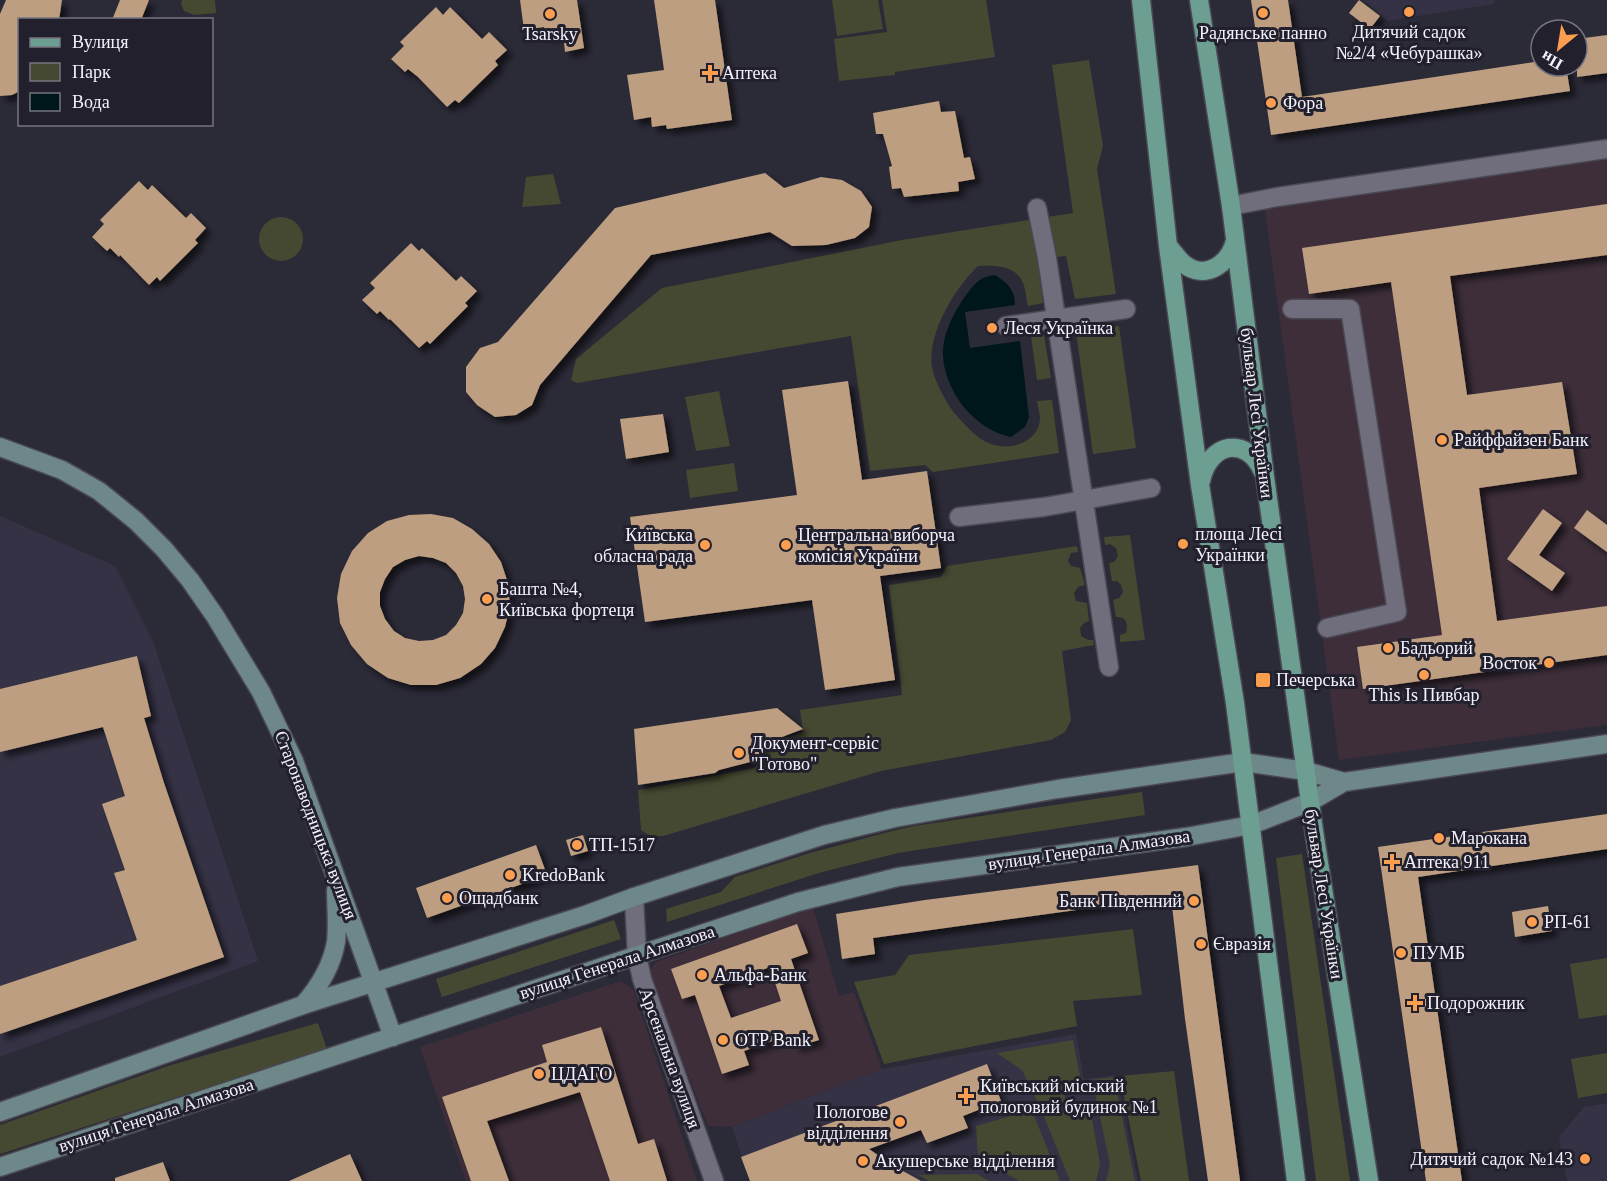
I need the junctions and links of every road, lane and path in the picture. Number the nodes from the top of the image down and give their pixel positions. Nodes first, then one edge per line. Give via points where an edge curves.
1 (1140, 0) edge
2 (1199, 0) edge
3 (1607, 149) edge
4 (1231, 206) junction
5 (1037, 208) dead end
6 (1235, 242) junction
7 (1168, 246) junction
8 (1126, 309) dead end
9 (1292, 309) dead end
10 (1056, 319) junction
11 (1006, 326) dead end
12 (0, 447) edge
13 (1265, 477) junction
14 (1200, 485) junction
15 (1150, 488) dead end
16 (1083, 499) junction
17 (959, 517) dead end
18 (1327, 628) dead end
19 (1109, 667) dead end
20 (1607, 744) edge
21 (1243, 762) junction
22 (1306, 771) junction
23 (1344, 782) junction
24 (1310, 802) junction
25 (1251, 825) junction
26 (336, 873) junction
27 (634, 897) junction
28 (636, 956) junction
29 (374, 983) junction
30 (303, 1005) junction
31 (393, 1037) junction
32 (0, 1112) edge
33 (0, 1167) edge
34 (714, 1181) edge
35 (1296, 1181) edge
36 (1369, 1181) edge

1 - 7 main road
2 - 4 main road, бульвар Лесі Українки
3 - 4 street
4 - 6 main road, бульвар Лесі Українки
5 - 10 street
6 - 7 main road via 1226,262 1207,270 1192,269
6 - 13 main road, бульвар Лесі Українки
7 - 14 main road
8 - 10 street
9 - 18 street via 1350,309 1397,612
10 - 11 street
10 - 16 street
12 - 26 main road, Старонаводницька вулиця via 62,471 99,491 136,520 190,580 261,692 294,761
13 - 14 main road via 1249,453 1225,449 1210,457
13 - 22 main road, бульвар Лесі Українки
14 - 21 main road
15 - 16 street
16 - 17 street
16 - 19 street
20 - 23 main road
21 - 22 main road
21 - 25 main road
21 - 27 main road via 895,818 824,835
22 - 23 main road
22 - 24 main road, бульвар Лесі Українки
23 - 24 main road
24 - 25 main road
24 - 36 main road, бульвар Лесі Українки
25 - 28 main road, вулиця Генерала Алмазова via 898,877 798,902
25 - 35 main road
26 - 29 main road, Старонаводницька вулиця
26 - 30 main road via 336,941 327,970
27 - 28 street, Арсенальна вулиця
27 - 29 main road
28 - 31 main road, вулиця Генерала Алмазова
28 - 34 street, Арсенальна вулиця
29 - 30 main road
29 - 31 main road, Старонаводницька вулиця
30 - 32 main road
31 - 33 main road, вулиця Генерала Алмазова

